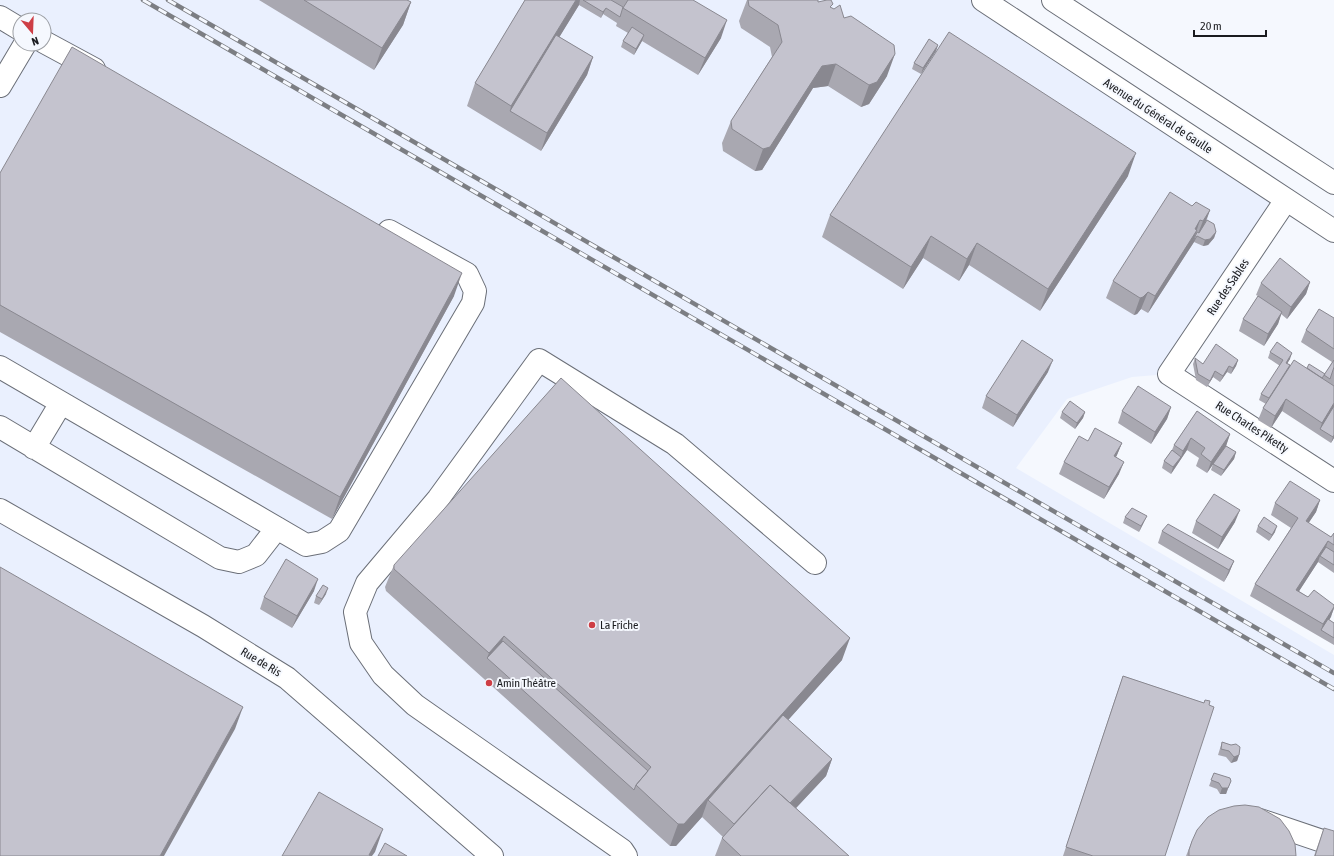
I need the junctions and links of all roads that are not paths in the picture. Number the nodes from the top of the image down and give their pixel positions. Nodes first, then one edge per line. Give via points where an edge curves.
1 (983, 0) edge
2 (1053, 0) edge
3 (0, 18) edge
4 (12, 24) edge
5 (52, 46) edge
6 (20, 52) edge
7 (113, 80) edge
8 (0, 86) edge
9 (1334, 183) edge
10 (1286, 200) junction
11 (370, 221) edge
12 (1334, 231) edge
13 (0, 367) edge
14 (1169, 374) joint
15 (61, 403) junction
16 (0, 427) edge
17 (34, 448) junction
18 (1334, 481) edge
19 (0, 510) edge
20 (277, 528) junction
21 (814, 563) dead end
22 (1241, 813) edge
23 (1334, 845) edge
24 (492, 856) edge
25 (626, 856) edge

1 - 10 main road, Avenue du Général de Gaulle
2 - 9 main road
3 - 4 main road
5 - 7 main road
6 - 8 main road
10 - 12 main road, Avenue du Général de Gaulle
10 - 14 main road, Rue des Sables
11 - 20 main road via 467,274 475,291 473,303 339,531 322,542 306,544
13 - 15 main road
14 - 18 main road, Rue Charles Piketty
15 - 17 main road
15 - 20 main road
16 - 17 main road
17 - 20 main road via 220,558 239,562 256,555
19 - 24 main road, Rue de Ris via 204,626 287,678
21 - 25 main road via 675,444 539,360 438,499 367,583 355,612 362,643 383,675 415,704 622,850
22 - 23 main road

